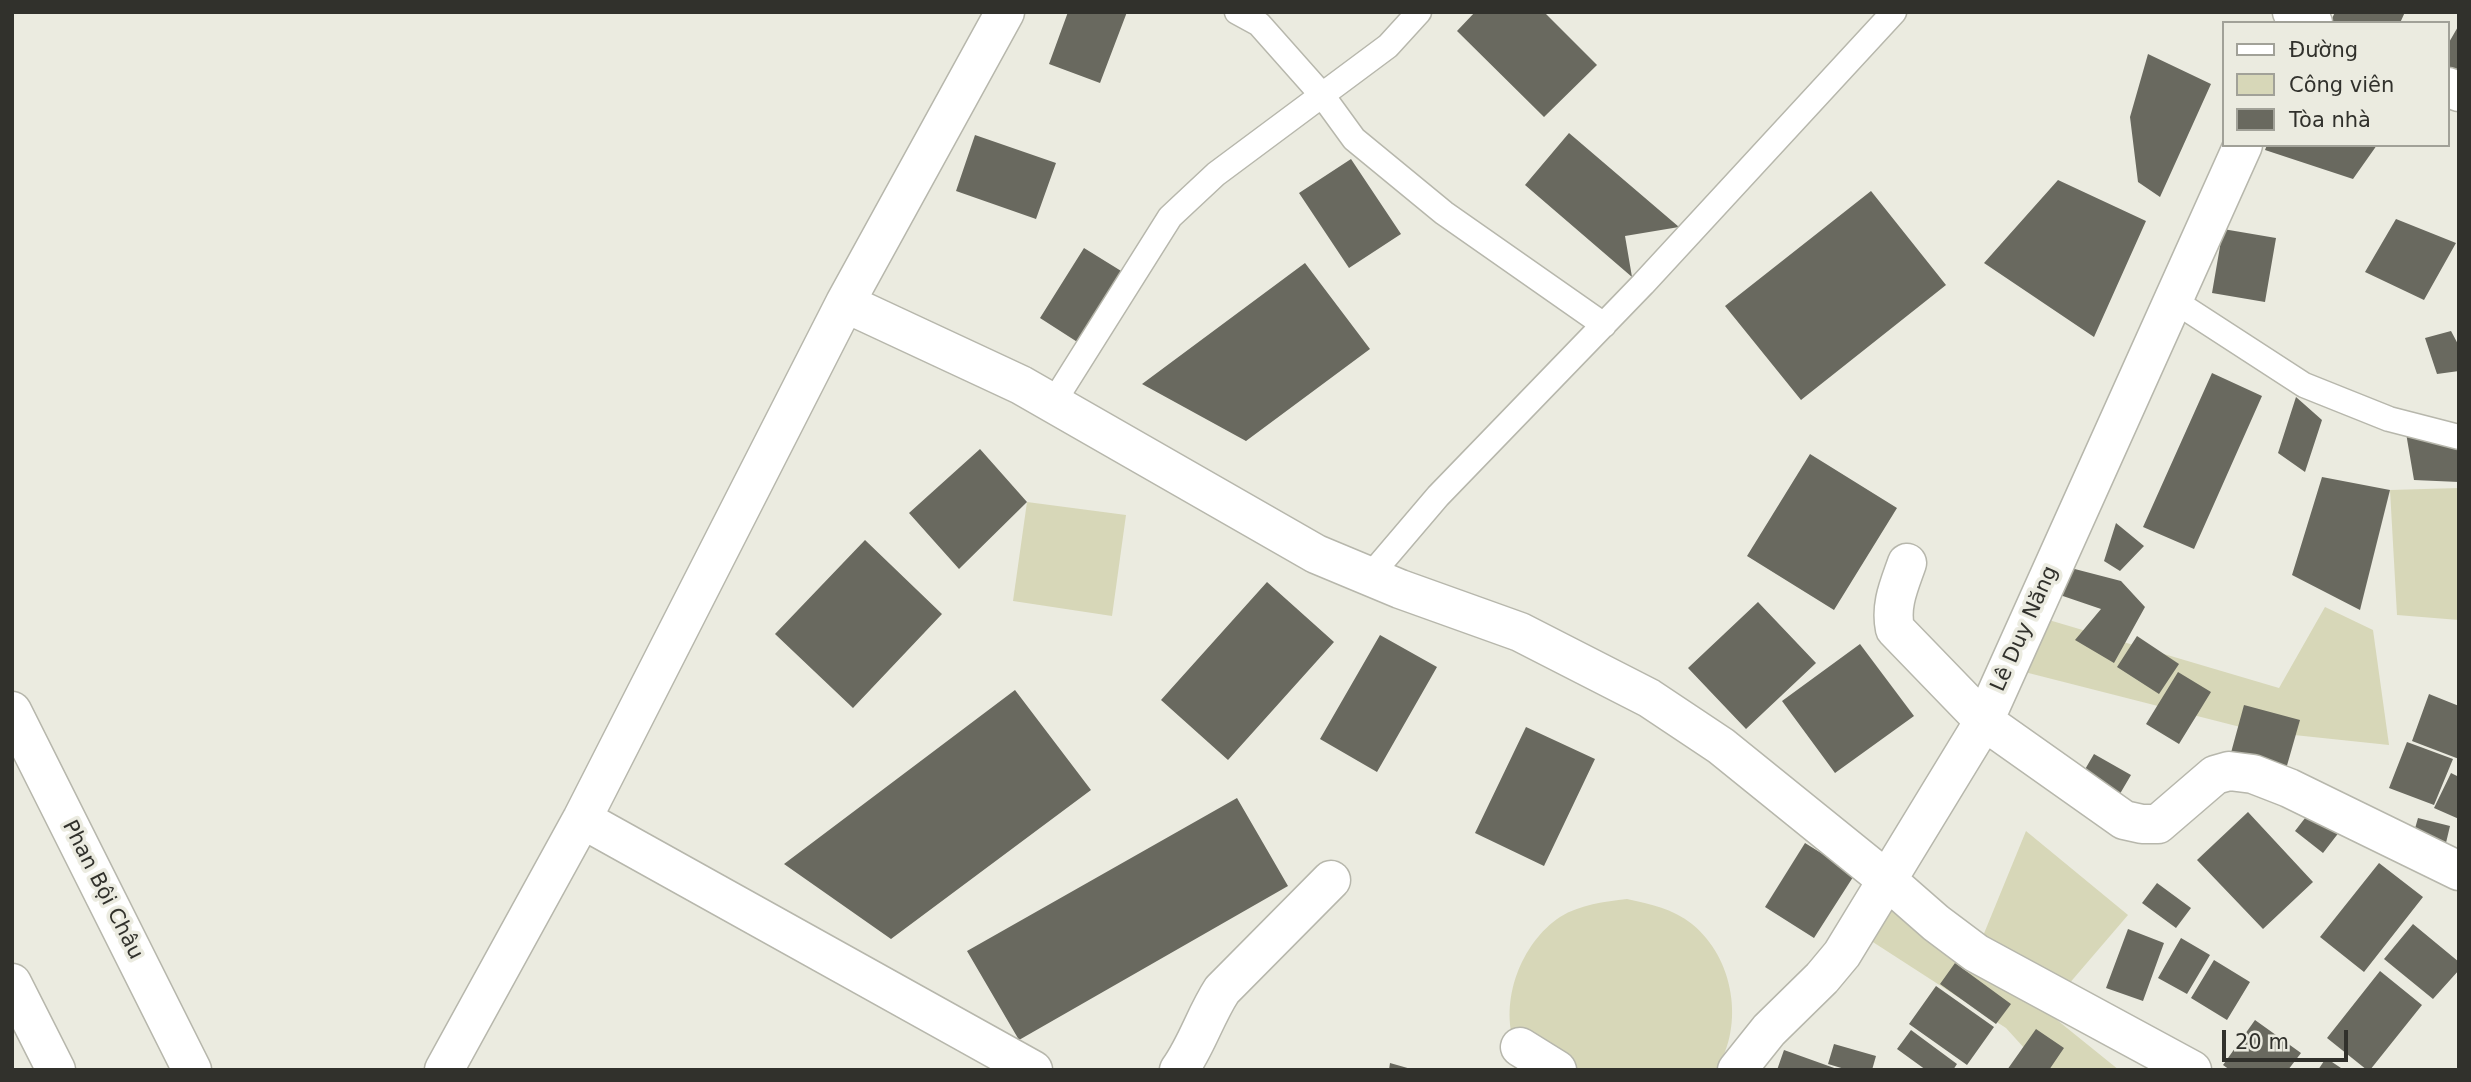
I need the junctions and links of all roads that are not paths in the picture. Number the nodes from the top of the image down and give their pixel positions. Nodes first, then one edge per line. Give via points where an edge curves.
1 (1005, 12) edge
2 (1237, 12) edge
3 (1419, 12) edge
4 (1894, 12) edge
5 (1321, 95) junction
6 (2242, 147) edge
7 (2173, 300) junction
8 (845, 303) junction
9 (1604, 325) junction
10 (1053, 403) junction
11 (2459, 437) edge
12 (1907, 563) dead end
13 (1369, 577) junction
14 (12, 711) edge
15 (1984, 721) junction
16 (582, 818) junction
17 (2459, 871) edge
18 (1331, 880) dead end
19 (1888, 881) junction
20 (12, 983) edge
21 (1520, 1047) dead end
22 (56, 1070) edge
23 (192, 1070) edge
24 (444, 1070) edge
25 (1033, 1070) edge
26 (1179, 1070) edge
27 (1558, 1070) edge
28 (1737, 1070) edge
29 (2192, 1070) edge

1 - 8 street
2 - 5 lane via 1259,24
3 - 5 lane via 1388,46
4 - 9 lane
5 - 9 lane via 1354,139 1444,213
5 - 10 lane via 1216,174 1170,217
6 - 7 street, Lê Duy Năng
7 - 11 lane via 2304,385 2389,419
7 - 15 street, Lê Duy Năng
8 - 10 street
8 - 16 street
9 - 13 lane via 1438,496
10 - 13 street via 1315,554
12 - 15 street via 1893,605 1895,628
13 - 19 street via 1520,632 1649,698 1721,746
14 - 23 street, Phan Bội Châu
15 - 17 street via 2124,820 2158,824 2215,775 2230,771 2253,774
15 - 19 street, Lê Duy Năng
16 - 24 street
16 - 25 street
18 - 26 street via 1222,990
19 - 28 street, Lê Duy Năng via 1842,954
19 - 29 street via 1976,953
20 - 22 street
21 - 27 street

